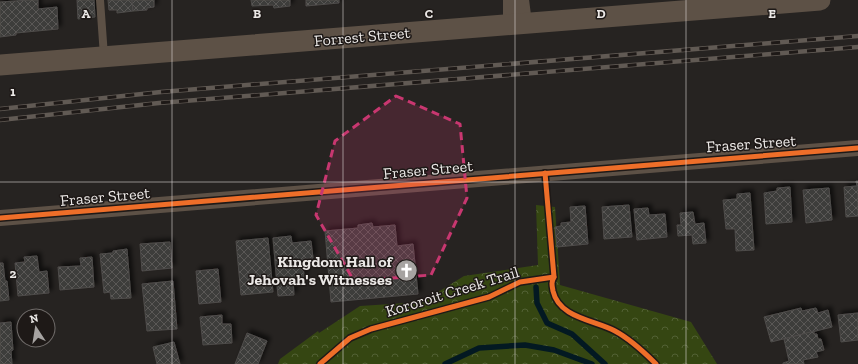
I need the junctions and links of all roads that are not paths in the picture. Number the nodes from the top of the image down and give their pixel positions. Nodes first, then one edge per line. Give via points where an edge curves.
1 (100, 0) edge
2 (511, 0) edge
3 (520, 0) edge
4 (820, 0) edge
5 (518, 24) junction
6 (104, 57) junction
7 (0, 65) edge
8 (858, 148) edge
9 (0, 218) edge

1 - 6 lane
2 - 5 street
3 - 5 street
4 - 5 street, Forrest Street
5 - 6 street, Forrest Street
6 - 7 street, Forrest Street
8 - 9 street, Fraser Street

